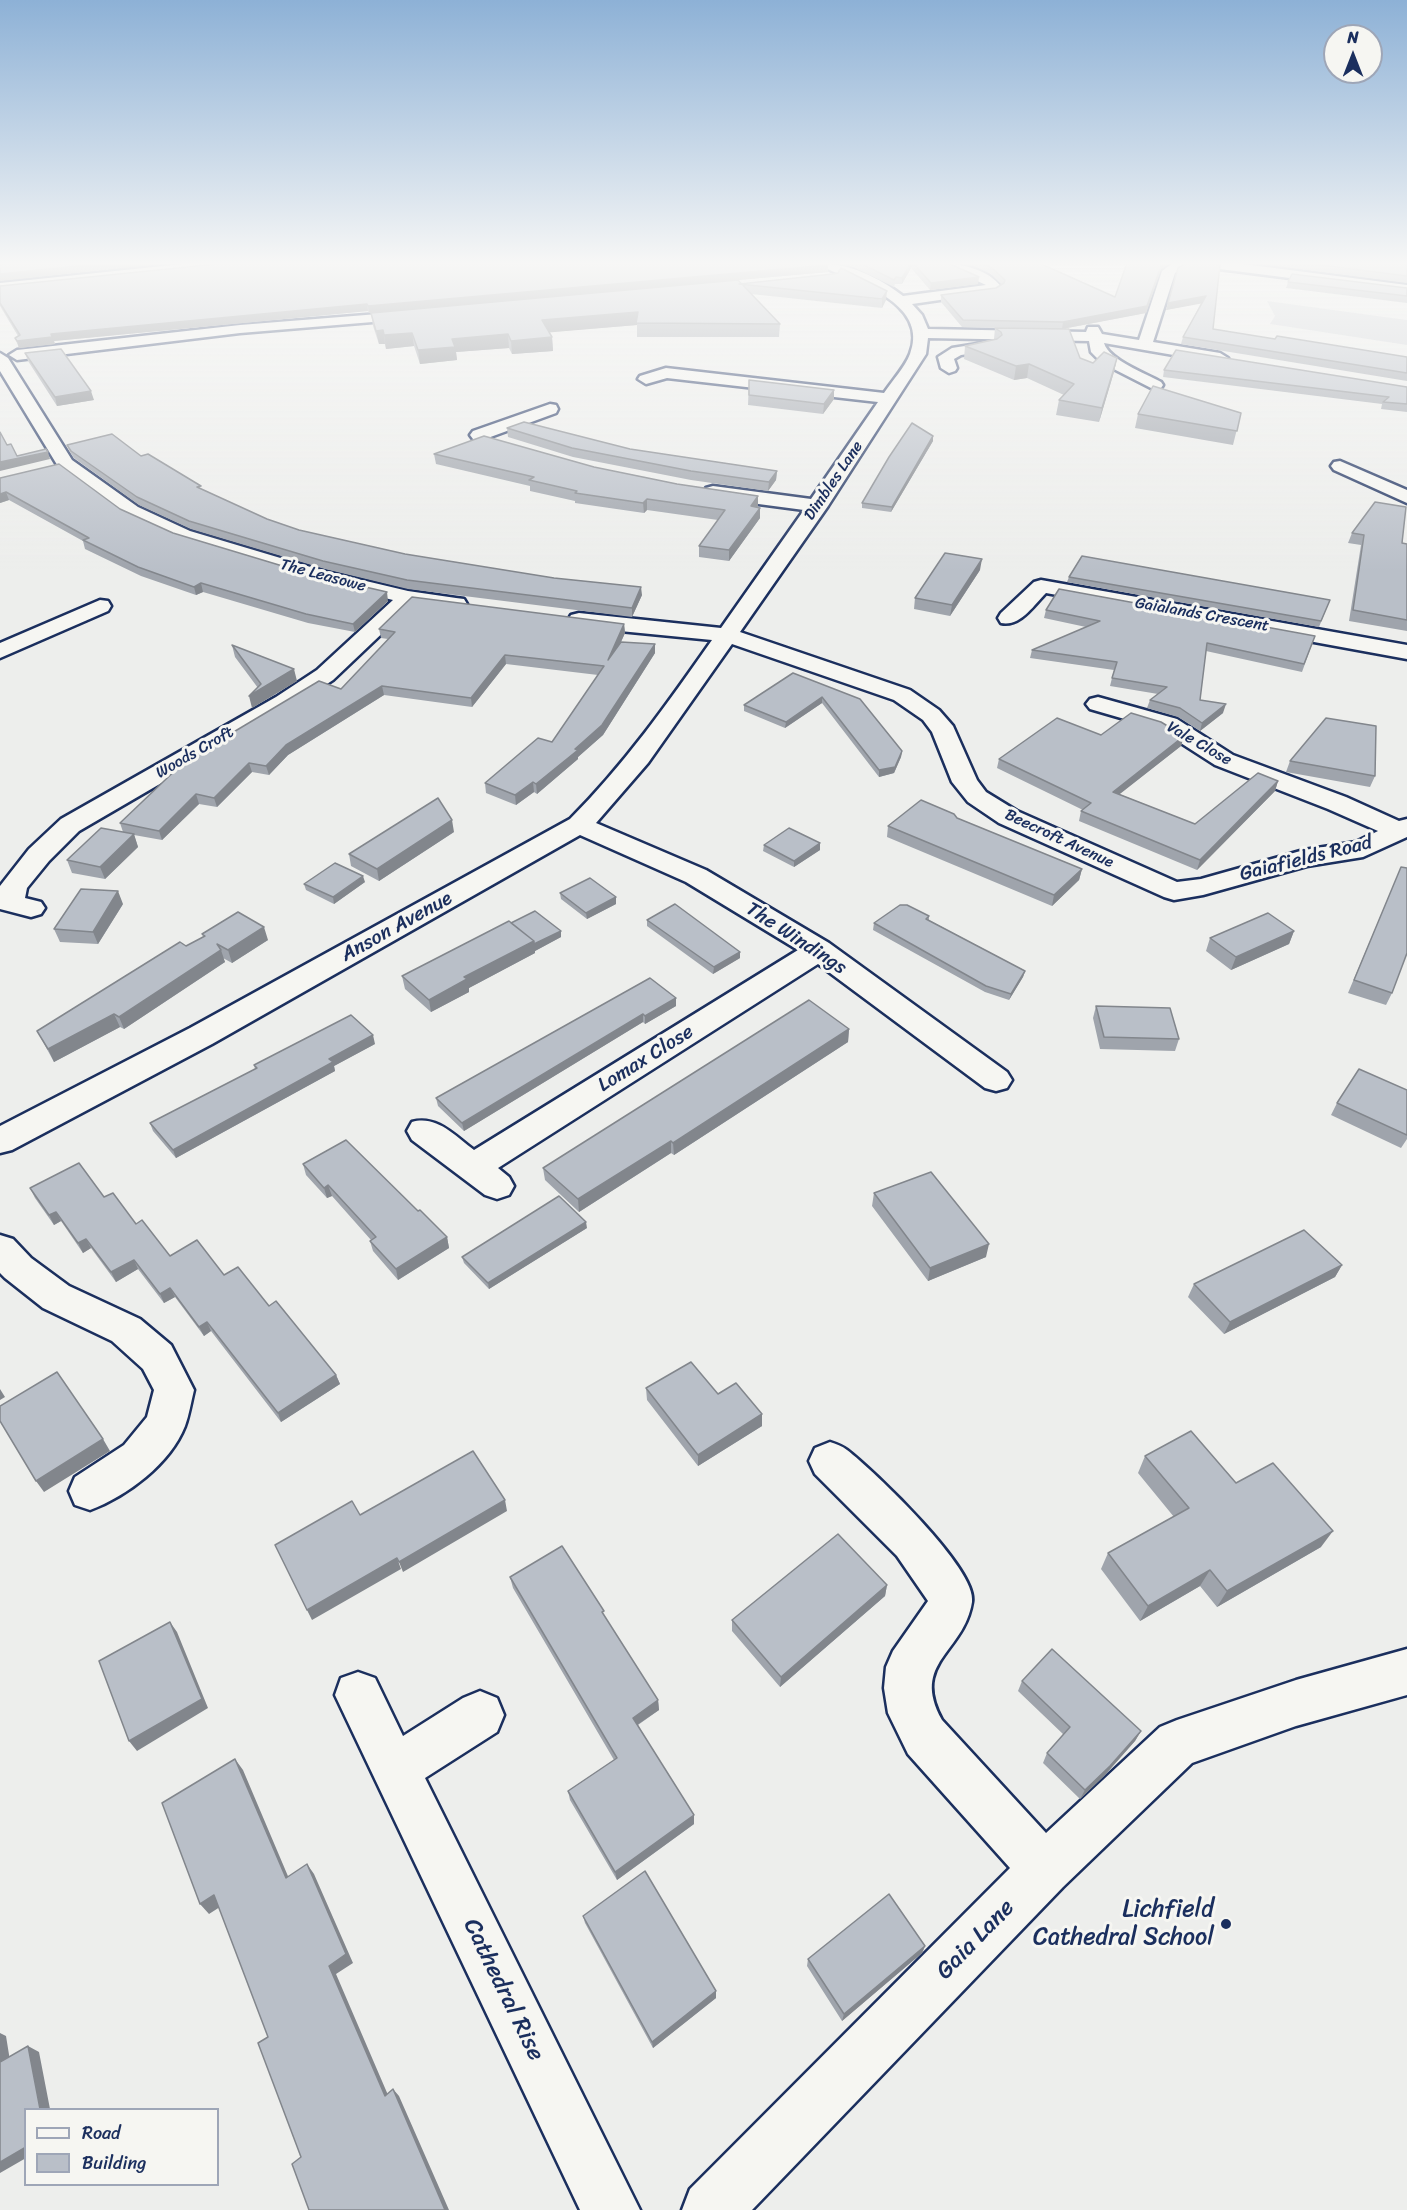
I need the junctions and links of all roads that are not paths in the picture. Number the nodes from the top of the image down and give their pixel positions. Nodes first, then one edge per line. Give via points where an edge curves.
1 (5, 366) edge
2 (910, 366) edge
3 (1120, 366) edge
4 (646, 379) dead end
5 (1155, 385) edge
6 (889, 398) junction
7 (550, 409) dead end
8 (508, 447) edge
9 (65, 464) junction
10 (1340, 466) dead end
11 (43, 469) edge
12 (691, 489) edge
13 (1407, 497) edge
14 (818, 506) junction
15 (408, 597) junction
16 (100, 606) dead end
17 (478, 608) edge
18 (560, 618) edge
19 (1009, 618) dead end
20 (727, 635) junction
21 (1407, 652) edge
22 (2, 654) edge
23 (1093, 704) dead end
24 (579, 825) junction
25 (1403, 829) edge
26 (1203, 887) joint
27 (31, 908) dead end
28 (819, 950) junction
29 (996, 1080) dead end
30 (424, 1131) dead end
31 (0, 1141) edge
32 (0, 1249) edge
33 (830, 1461) dead end
34 (90, 1491) dead end
35 (1407, 1672) edge
36 (358, 1695) dead end
37 (480, 1715) dead end
38 (395, 1769) junction
39 (1046, 1869) junction
40 (611, 2210) edge
41 (711, 2210) edge

1 - 9 street, The Leasowe
2 - 6 street, Dimbles Lane
3 - 5 street
4 - 6 street via 666,373
6 - 14 street, Dimbles Lane
7 - 8 street via 479,435
9 - 11 street
9 - 15 street, The Leasowe via 131,511 183,535 318,576
10 - 13 street
12 - 14 street
14 - 20 street, Dimbles Lane
15 - 17 street, The Leasowe
15 - 27 street, Woods Croft via 326,675 70,825 13,887 10,903
16 - 22 street
18 - 20 street
19 - 21 street, Gaialands Crescent via 1041,586
20 - 24 street, Anson Avenue via 648,749
20 - 26 street, Beecroft Avenue via 902,695 931,714 944,731 964,782 977,797 1008,817 1174,891
23 - 25 street, Vale Close via 1168,724 1224,760
24 - 28 street, The Windings via 696,876
24 - 31 street, Anson Avenue via 201,1036
25 - 26 street, Gaiafields Road via 1363,849 1294,860
28 - 29 street, The Windings
28 - 30 street, Lomax Close via 485,1177
32 - 34 street via 56,1297 126,1330 156,1357 174,1390 165,1425 139,1458
33 - 39 street via 922,1551 951,1599 946,1615 909,1667 907,1688 912,1713 925,1737
35 - 39 street, Gaia Lane via 1296,1703 1177,1744
36 - 38 street, Cathedral Rise
37 - 38 street
38 - 40 street, Cathedral Rise
39 - 41 street, Gaia Lane

